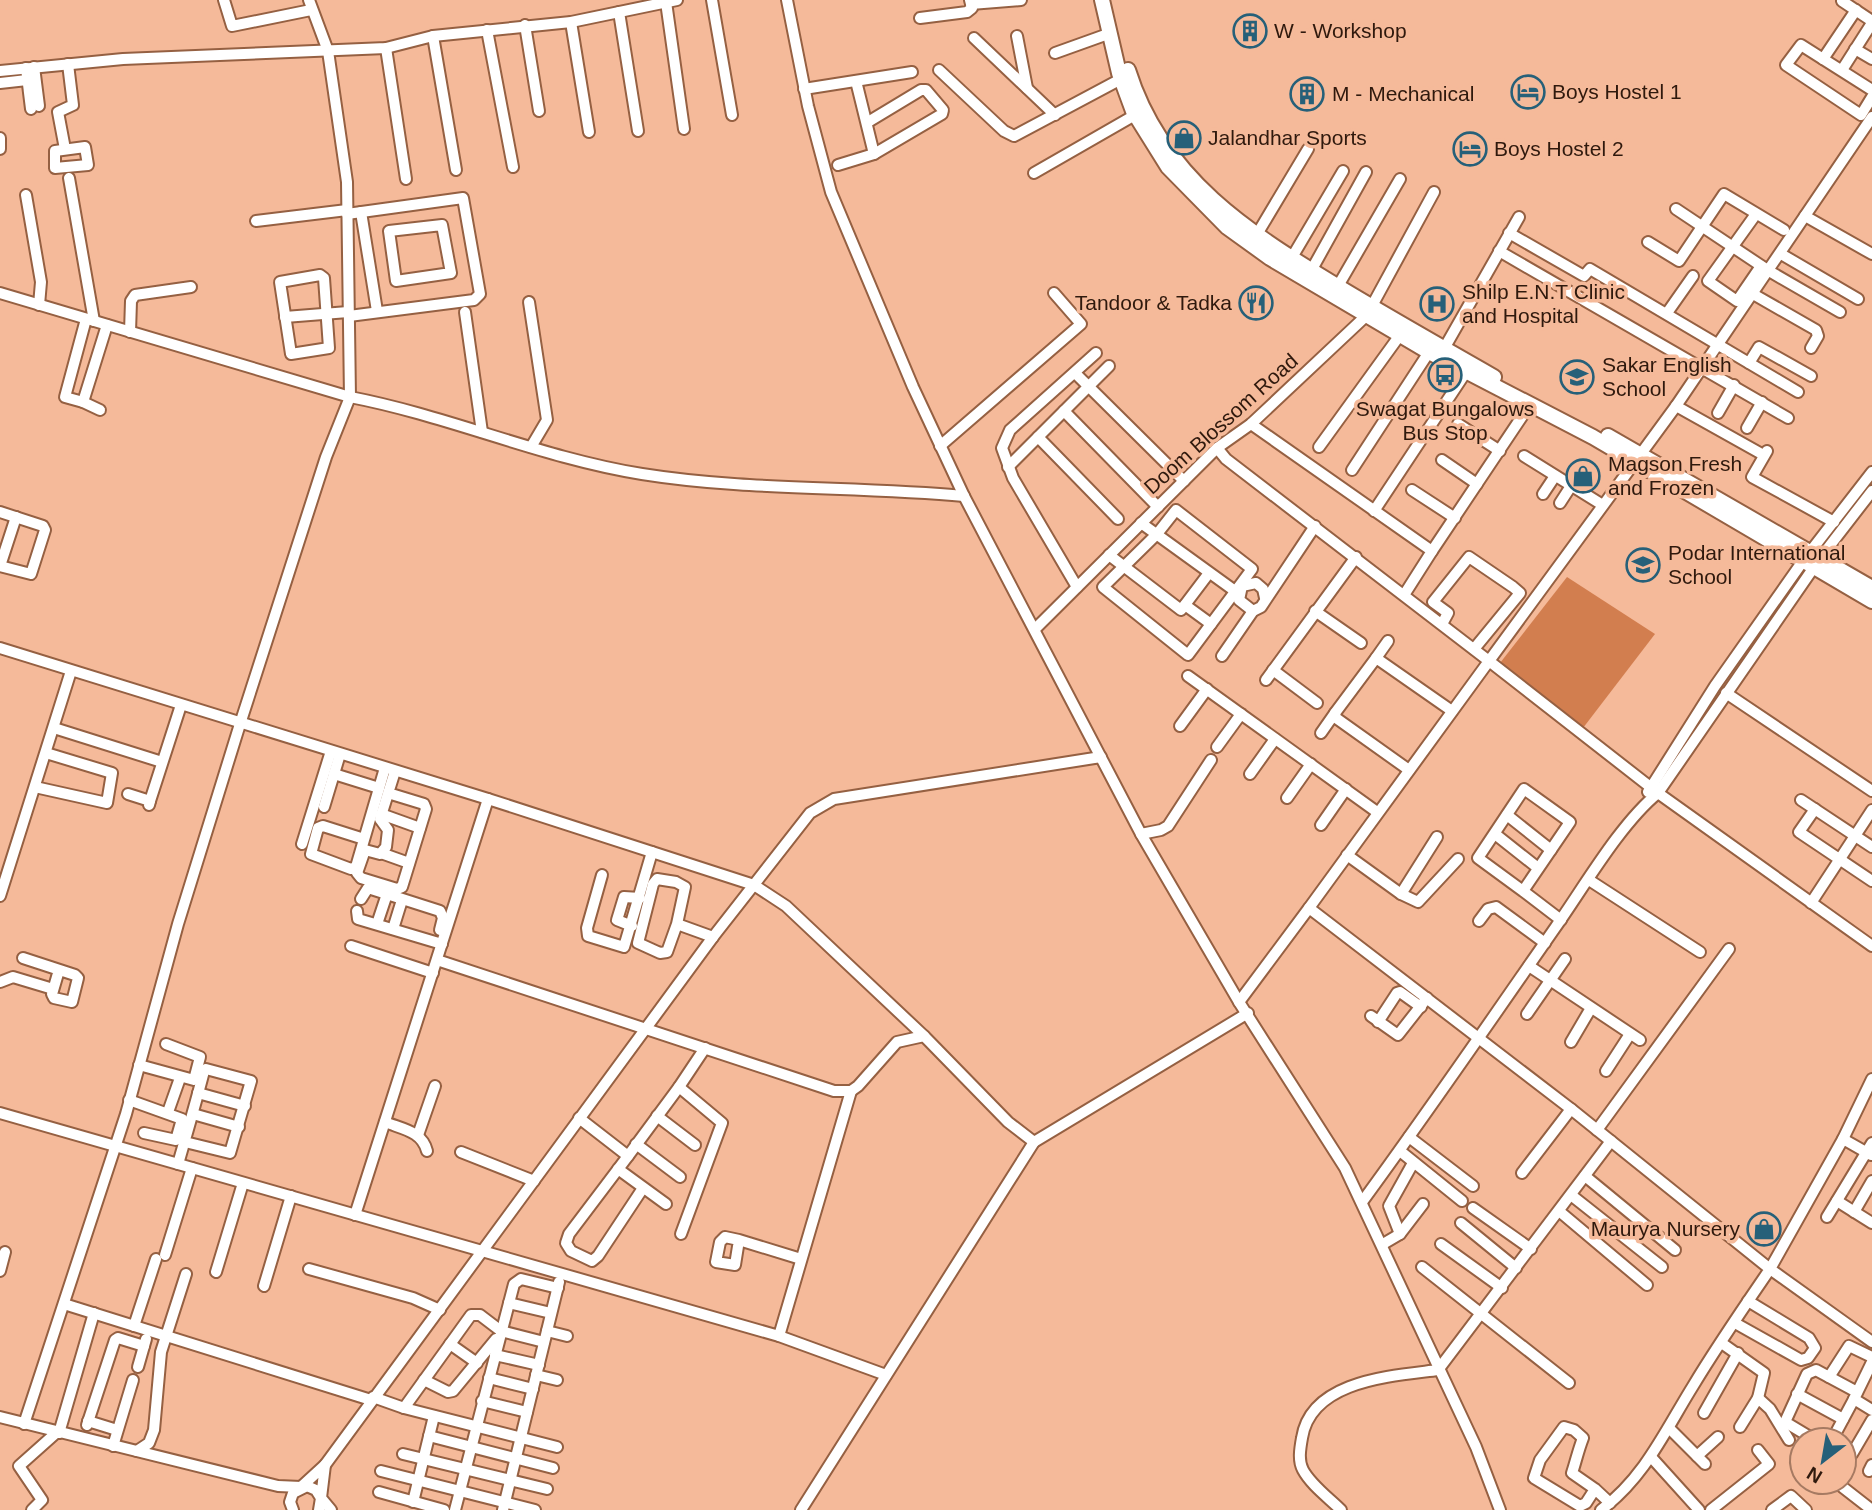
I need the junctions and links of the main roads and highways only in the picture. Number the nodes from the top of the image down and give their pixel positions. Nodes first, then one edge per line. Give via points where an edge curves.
1 (1102, 0) edge
2 (1112, 0) edge
3 (1137, 111) junction
4 (1249, 236) junction
5 (1369, 311) junction
6 (1437, 352) junction
7 (1531, 402) junction
8 (1812, 559) junction
9 (1872, 588) edge
10 (1872, 601) edge

1 - 3 main road via 1121,79
2 - 3 main road
3 - 4 main road via 1183,185
4 - 5 main road
4 - 5 main road via 1338,286
5 - 6 main road
5 - 6 main road via 1400,335
6 - 7 main road
6 - 7 main road via 1466,372
7 - 8 main road
8 - 9 main road
8 - 10 main road

